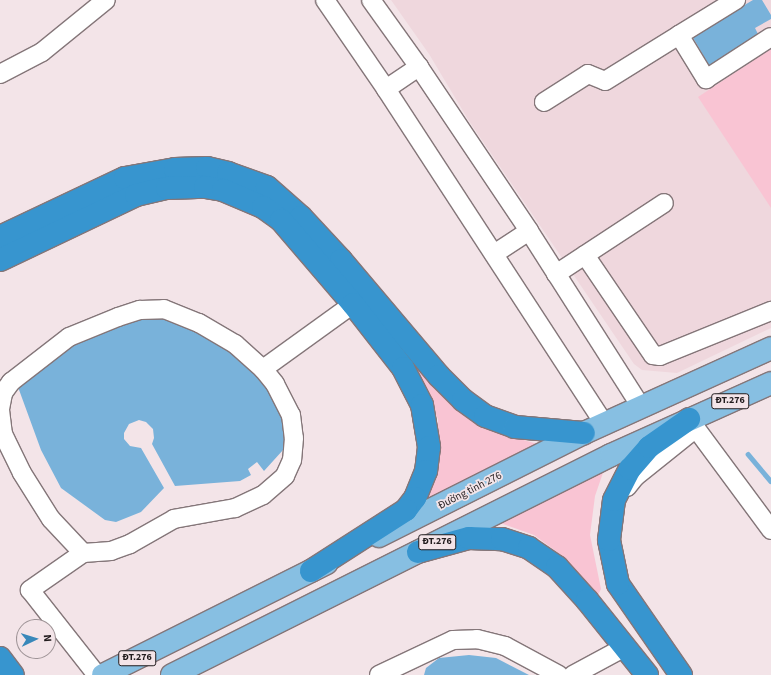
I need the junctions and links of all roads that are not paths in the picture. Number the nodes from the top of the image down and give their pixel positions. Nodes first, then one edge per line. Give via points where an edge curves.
1 (106, 0) edge
2 (325, 0) edge
3 (372, 0) edge
4 (736, 0) edge
5 (679, 35) junction
6 (771, 37) edge
7 (419, 67) junction
8 (0, 74) edge
9 (386, 89) junction
10 (544, 102) dead end
11 (664, 203) dead end
12 (529, 231) junction
13 (0, 237) edge
14 (494, 254) junction
15 (585, 255) junction
16 (0, 260) edge
17 (556, 274) junction
18 (353, 304) junction
19 (771, 311) edge
20 (771, 348) edge
21 (263, 368) junction
22 (771, 382) edge
23 (641, 407) junction
24 (0, 409) edge
25 (692, 423) junction
26 (595, 428) junction
27 (611, 455) junction
28 (771, 530) edge
29 (418, 552) junction
30 (83, 553) junction
31 (311, 571) junction
32 (625, 647) junction
33 (0, 658) edge
34 (179, 672) edge
35 (13, 675) edge
36 (98, 675) edge
37 (103, 675) edge
38 (379, 675) edge
39 (559, 675) edge
40 (573, 675) edge
41 (647, 675) edge
42 (681, 675) edge
43 (691, 675) edge

1 - 8 street via 42,52
2 - 9 street
3 - 7 street
4 - 5 street
5 - 6 street via 706,79
5 - 10 street via 605,81 588,74
7 - 9 street
7 - 12 street
9 - 14 street
11 - 15 street
12 - 14 street
12 - 17 street
13 - 26 highway via 125,178 175,169 207,168 228,173 268,187 296,212 341,260 440,376 468,404 485,416 515,427
14 - 26 street
15 - 17 street
15 - 19 street via 653,355 660,356
16 - 18 highway via 136,195 167,188 205,187 235,194 263,207 281,220
17 - 23 street
18 - 21 street
18 - 31 highway via 414,385 426,423 429,460 415,498 406,510
20 - 23 main road, Đường tỉnh 276 / ĐT.276
21 - 24 street via 235,344 179,313 140,310 69,337 11,382 3,393
21 - 30 street via 275,384 291,415 294,438 292,460 285,476 263,496 235,508 174,519 130,544 111,551
22 - 25 main road, ĐT.276
23 - 26 main road, Đường tỉnh 276 / ĐT.276
24 - 30 street via 3,434 22,473 51,519
25 - 27 main road, ĐT.276
25 - 28 street
25 - 42 highway via 649,446 630,469 614,500 609,540 618,584
25 - 43 street via 624,490 616,518 617,550 629,582
26 - 27 main road
26 - 31 main road, Đường tỉnh 276 / ĐT.276
27 - 29 main road, ĐT.276
29 - 32 highway via 469,538 502,539 529,548 556,567
29 - 34 main road, ĐT.276
30 - 36 street via 30,590
31 - 37 main road, Đường tỉnh 276 / ĐT.276
32 - 40 street
32 - 41 highway
33 - 35 highway
38 - 39 street via 453,640 477,639 505,646

